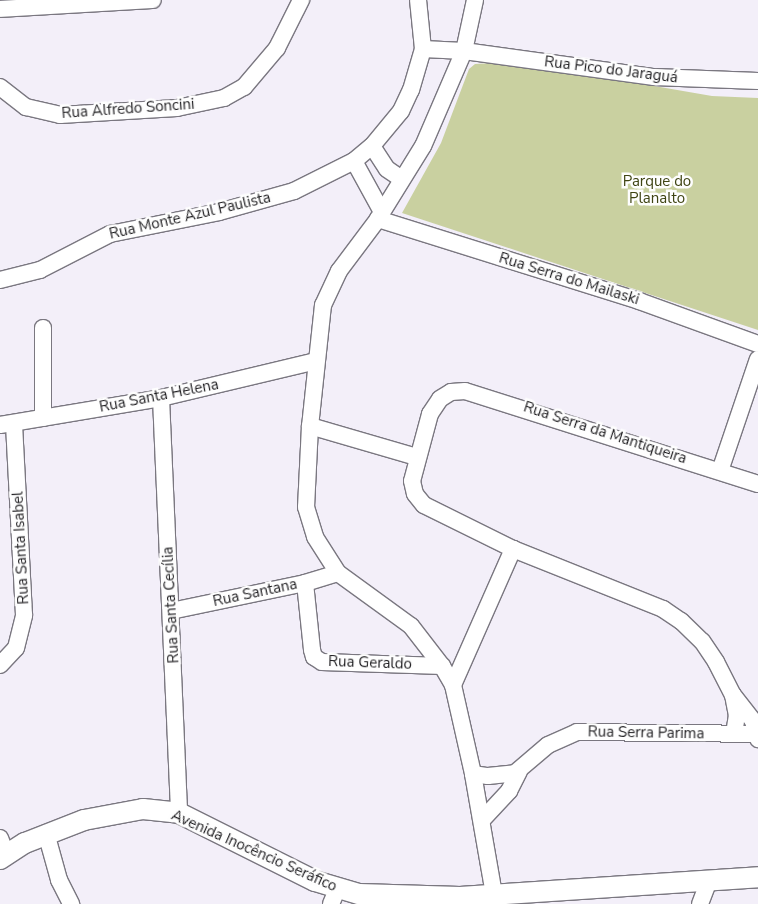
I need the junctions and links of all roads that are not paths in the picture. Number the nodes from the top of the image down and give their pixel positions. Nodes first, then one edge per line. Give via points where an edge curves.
1 (153, 0) edge
2 (301, 0) edge
3 (418, 0) edge
4 (475, 0) edge
5 (0, 9) edge
6 (423, 49) junction
7 (464, 51) junction
8 (758, 81) edge
9 (0, 88) edge
10 (372, 146) junction
11 (354, 161) junction
12 (402, 179) junction
13 (380, 216) junction
14 (0, 280) edge
15 (43, 328) dead end
16 (758, 344) edge
17 (758, 359) edge
18 (316, 360) junction
19 (161, 398) junction
20 (43, 418) junction
21 (7, 424) edge
22 (310, 426) junction
23 (417, 458) junction
24 (720, 470) junction
25 (758, 484) edge
26 (513, 549) junction
27 (338, 573) junction
28 (305, 583) junction
29 (171, 611) junction
30 (0, 665) edge
31 (442, 666) junction
32 (453, 685) junction
33 (733, 695) junction
34 (734, 734) junction
35 (757, 737) edge
36 (518, 771) junction
37 (473, 774) junction
38 (179, 813) junction
39 (482, 820) junction
40 (46, 833) junction
41 (2, 850) edge
42 (758, 877) edge
43 (710, 880) junction
44 (494, 894) junction
45 (334, 897) edge
46 (459, 900) edge
47 (71, 904) edge
48 (700, 904) edge

1 - 5 street
2 - 9 street, Rua Alfredo Soncini via 277,48 244,87 224,98 176,108 60,115 26,107
3 - 6 street
4 - 7 street
6 - 7 street, Rua Pico do Jaraguá
6 - 10 street, Rua Monte Azul Paulista via 412,90 401,112
7 - 8 street, Rua Pico do Jaraguá via 654,77
7 - 12 street via 423,146
10 - 11 street, Rua Monte Azul Paulista
10 - 12 street via 388,169
11 - 13 street
11 - 14 street, Rua Monte Azul Paulista via 286,193 219,212 110,234 40,270
12 - 13 street
13 - 16 street, Rua Serra do Mailaski via 639,301
13 - 18 street via 330,286 319,327
15 - 20 street
17 - 24 street
18 - 19 street, Rua Santa Helena
18 - 22 street
19 - 20 street, Rua Santa Helena
19 - 29 street, Rua Santa Cecília
20 - 21 street, Rua Santa Helena
21 - 30 street, Rua Santa Isabel via 24,615 16,648
22 - 23 street
22 - 27 street via 306,482 309,523
23 - 24 street, Rua Serra da Mantiqueira via 430,414 440,399 451,392 476,392
23 - 26 street via 412,481 415,494 424,505
24 - 25 street, Rua Serra da Mantiqueira
26 - 32 street
26 - 33 street via 663,609 702,641
27 - 28 street, Rua Santana
27 - 31 street via 411,626
28 - 29 street, Rua Santana
28 - 31 street, Rua Geraldo via 312,650 314,657 322,662
29 - 38 street, Rua Santa Cecília
31 - 32 street
32 - 37 street
33 - 34 street via 737,715
33 - 35 street via 745,708
34 - 35 street, Rua Serra Parima
34 - 36 street, Rua Serra Parima via 577,732 548,745
36 - 37 street, Rua Serra Parima via 493,776
36 - 39 street, Rua Serra Parima via 509,791
37 - 39 street
38 - 40 main road, Avenida Inocêncio Seráfico via 143,809 109,813
38 - 45 main road, Avenida Inocêncio Seráfico
39 - 44 street
40 - 41 main road, Avenida Inocêncio Seráfico
40 - 47 street via 53,864
42 - 43 main road, Avenida Inocêncio Seráfico
43 - 44 main road, Avenida Inocêncio Seráfico
43 - 48 street
44 - 46 main road, Avenida Inocêncio Seráfico
45 - 46 main road, Avenida Inocêncio Seráfico

